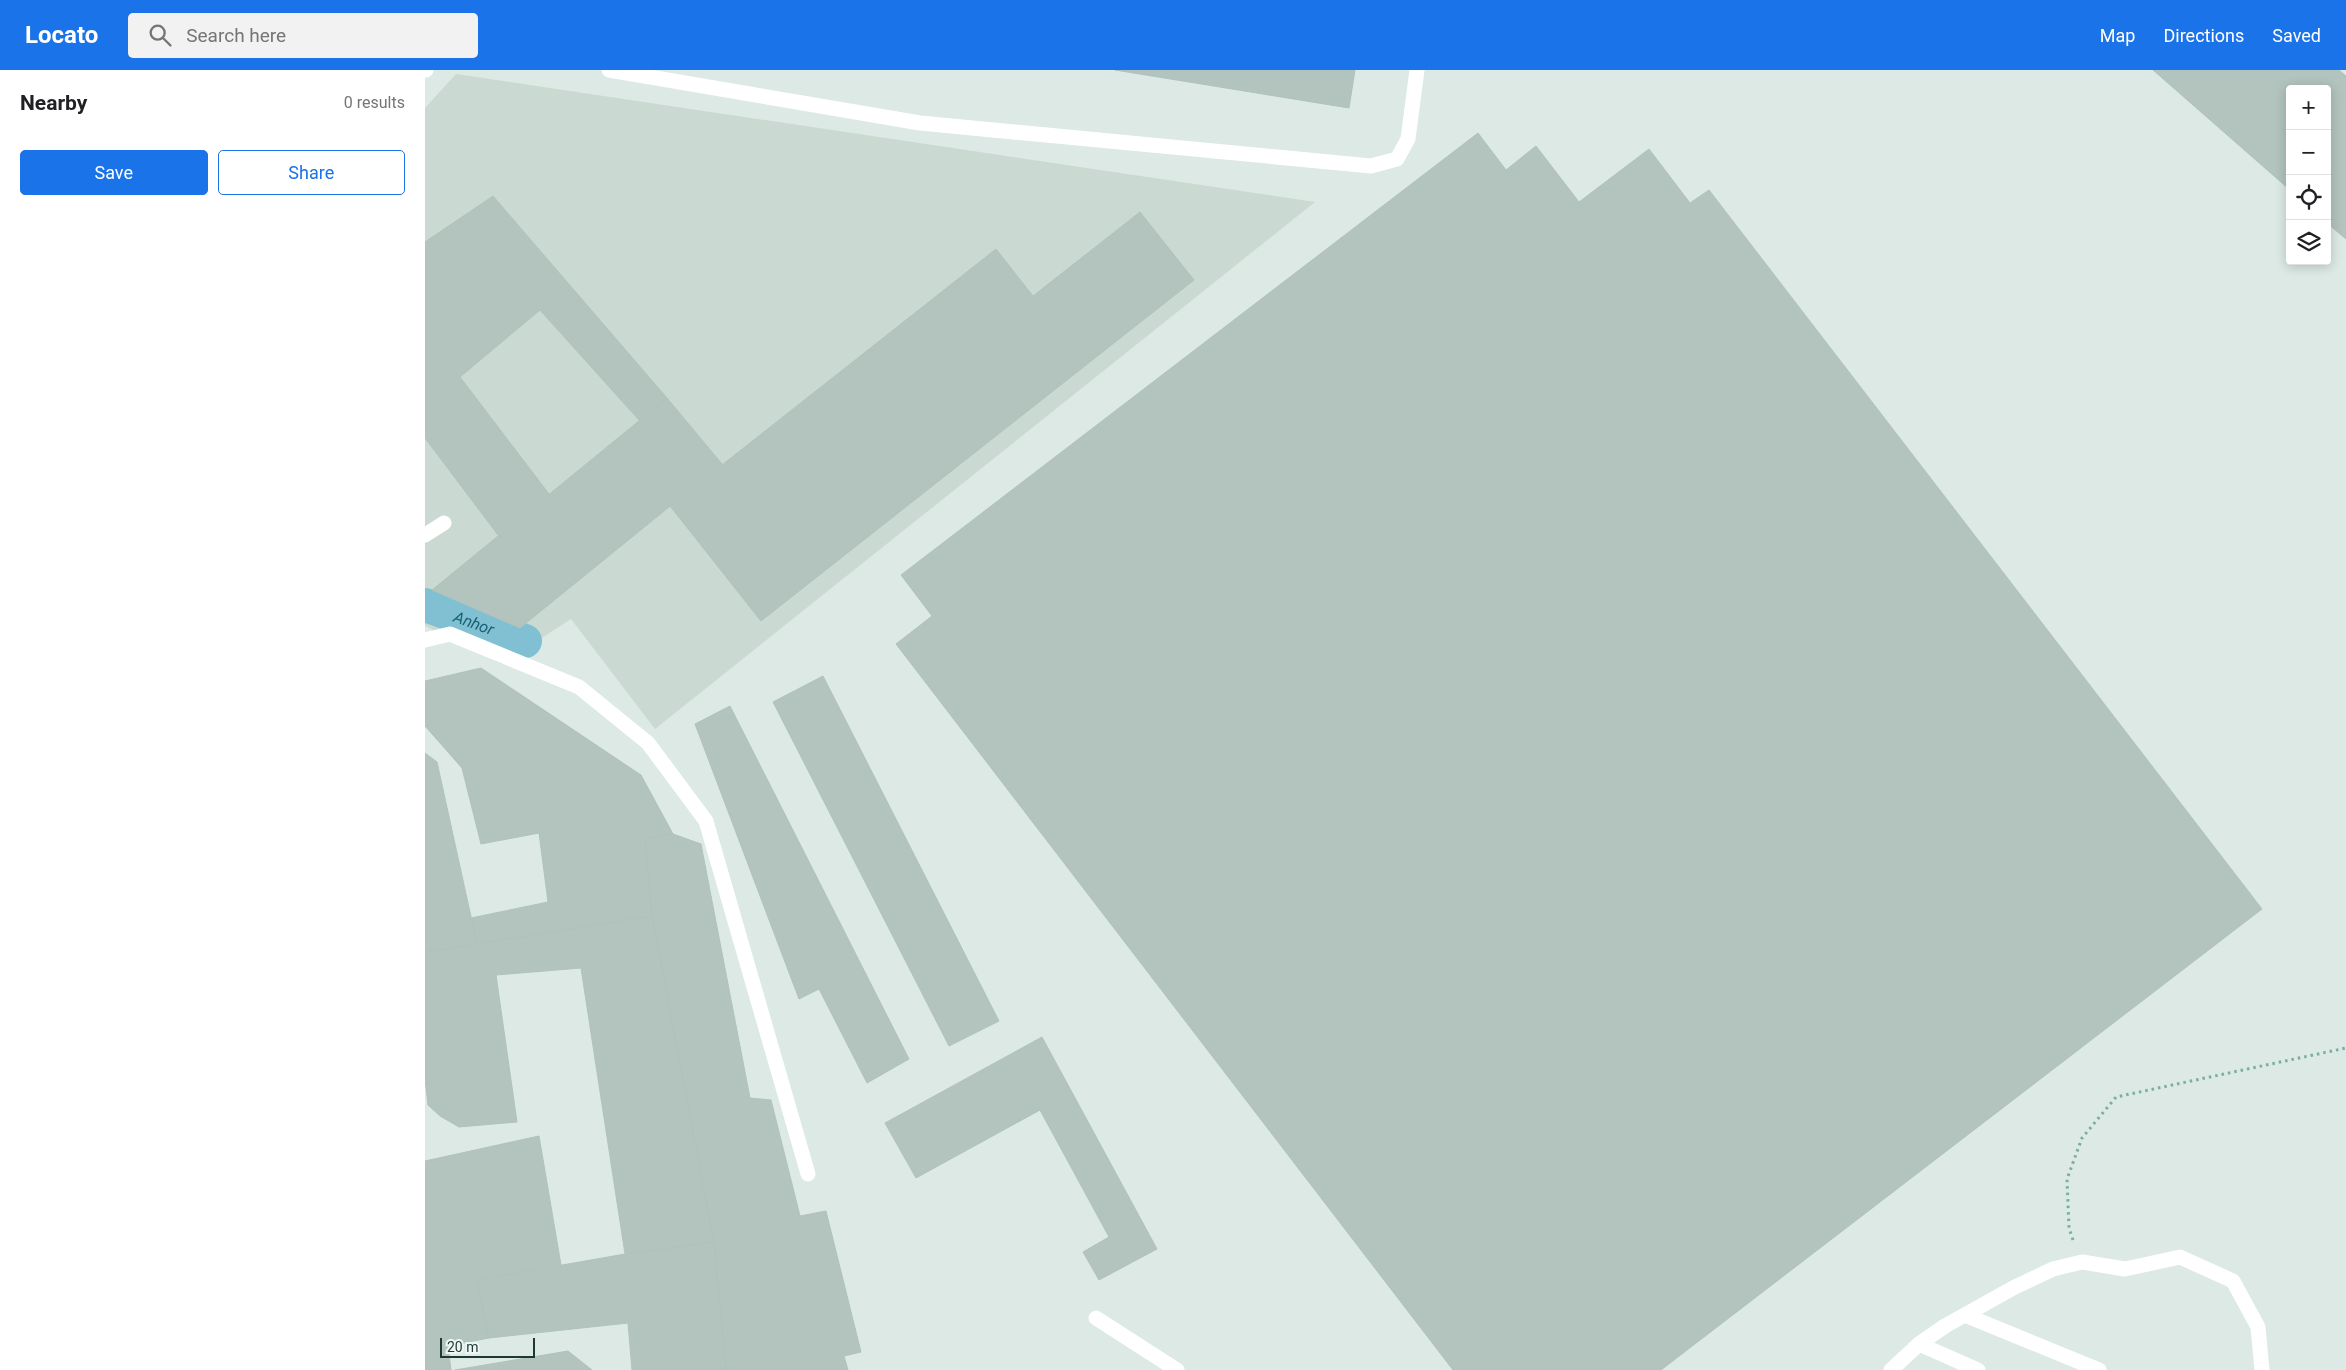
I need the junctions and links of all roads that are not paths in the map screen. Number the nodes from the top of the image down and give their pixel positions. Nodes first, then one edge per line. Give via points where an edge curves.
1 (609, 70) edge
2 (1417, 70) edge
3 (444, 523) dead end
4 (425, 535) edge
5 (425, 640) edge
6 (808, 1174) dead end
7 (1965, 1316) junction
8 (1096, 1318) dead end
9 (1919, 1344) junction
10 (1177, 1370) edge
11 (1891, 1370) edge
12 (1978, 1370) edge
13 (2099, 1370) edge
14 (2262, 1370) edge

1 - 2 lane via 920,123 1371,166 1397,159 1408,139
3 - 4 lane
5 - 6 lane via 450,634 579,687 647,743 706,821
7 - 9 lane
7 - 13 lane
7 - 14 lane via 2053,1269 2082,1262 2125,1269 2180,1257 2233,1281 2258,1327
8 - 10 lane
9 - 11 lane
9 - 12 lane

